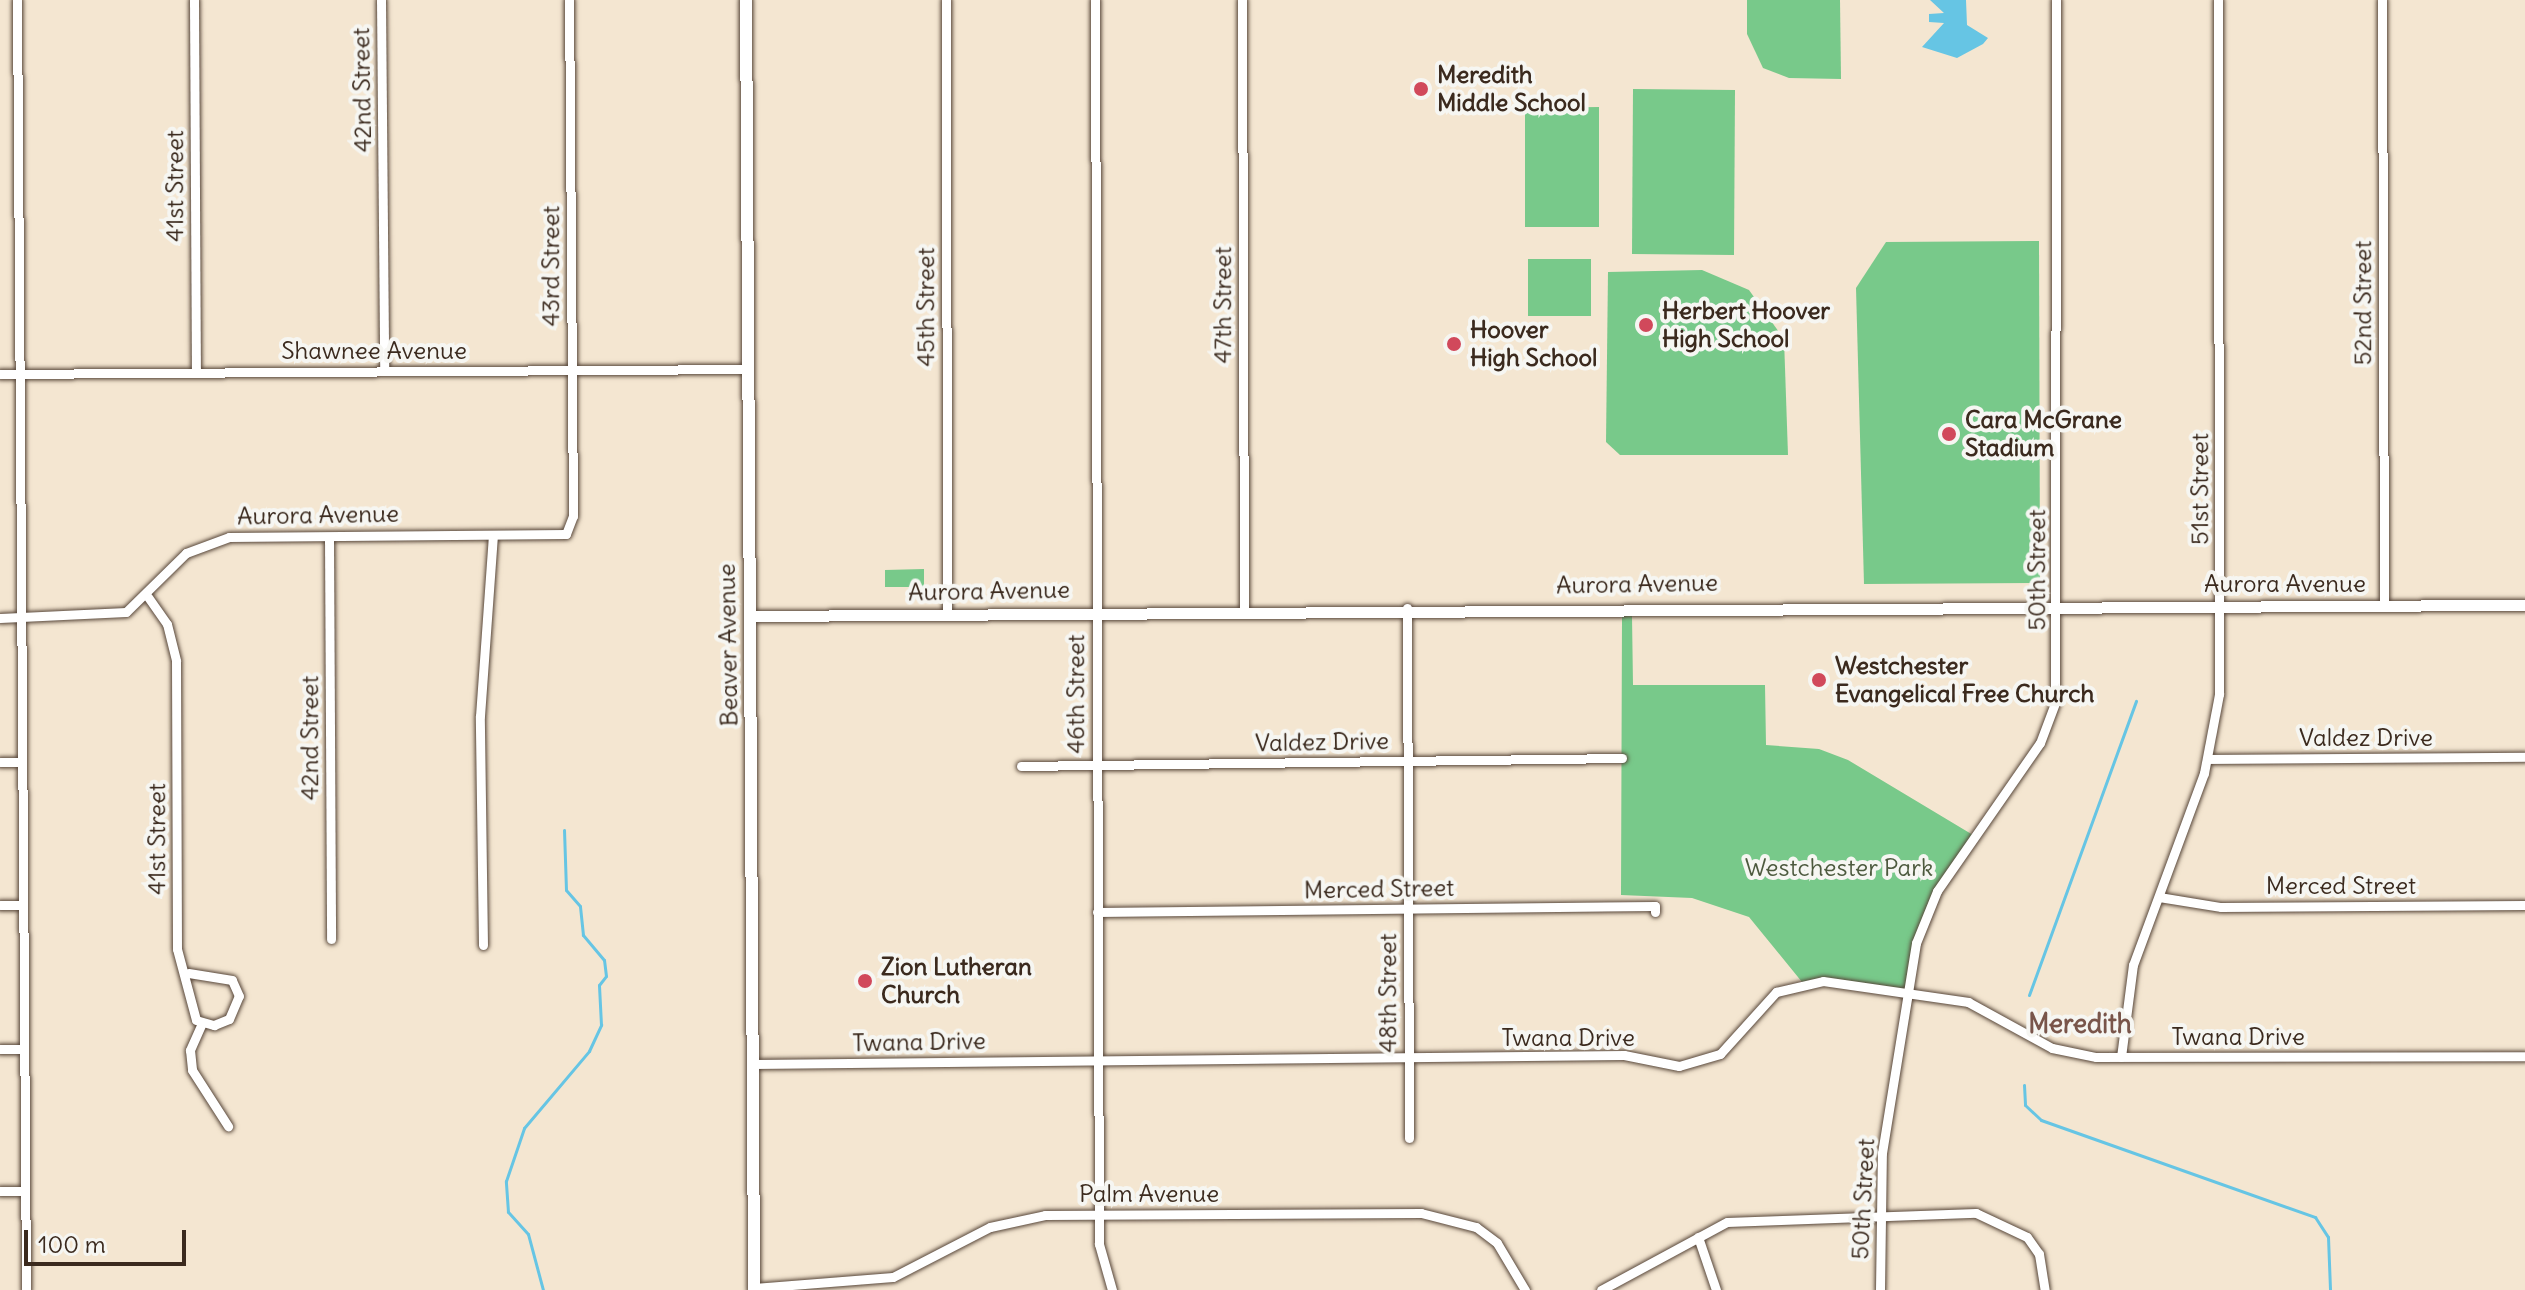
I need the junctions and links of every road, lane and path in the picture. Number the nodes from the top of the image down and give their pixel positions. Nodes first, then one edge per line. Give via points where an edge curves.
1 (17, 0) edge
2 (194, 0) edge
3 (381, 0) edge
4 (569, 0) edge
5 (746, 0) edge
6 (946, 0) edge
7 (1095, 0) edge
8 (1242, 0) edge
9 (2056, 0) edge
10 (2218, 0) edge
11 (2382, 0) edge
12 (748, 369) junction
13 (572, 370) junction
14 (384, 371) junction
15 (196, 372) junction
16 (0, 374) edge
17 (20, 374) junction
18 (568, 531) joint
19 (493, 536) junction
20 (329, 537) junction
21 (148, 597) junction
22 (2384, 605) junction
23 (2525, 605) edge
24 (2221, 606) junction
25 (2058, 607) junction
26 (1407, 608) junction
27 (1244, 610) junction
28 (1095, 612) junction
29 (947, 613) junction
30 (750, 616) junction
31 (0, 618) edge
32 (21, 618) junction
33 (2525, 757) edge
34 (1622, 758) dead end
35 (2208, 759) junction
36 (1407, 761) junction
37 (0, 762) edge
38 (21, 762) junction
39 (1096, 765) junction
40 (1021, 766) dead end
41 (2159, 897) junction
42 (0, 905) edge
43 (23, 905) junction
44 (2525, 905) edge
45 (1408, 909) junction
46 (1097, 912) junction
47 (1655, 912) dead end
48 (331, 939) dead end
49 (483, 945) dead end
50 (189, 973) junction
51 (1907, 992) junction
52 (202, 1023) junction
53 (0, 1049) edge
54 (24, 1049) junction
55 (2525, 1056) edge
56 (2121, 1057) junction
57 (1409, 1058) junction
58 (1097, 1059) junction
59 (753, 1064) junction
60 (228, 1126) dead end
61 (1409, 1138) dead end
62 (0, 1191) edge
63 (25, 1191) junction
64 (1100, 1214) junction
65 (1879, 1215) junction
66 (1698, 1237) junction
67 (754, 1289) edge
68 (26, 1290) edge
69 (1112, 1290) edge
70 (1525, 1290) edge
71 (1601, 1290) edge
72 (1716, 1290) edge
73 (1880, 1290) edge
74 (2045, 1290) edge

1 - 17 street
2 - 15 street, 41st Street
3 - 14 street, 42nd Street
4 - 13 street, 43rd Street
5 - 12 main road, Beaver Avenue
6 - 29 street, 45th Street
7 - 28 street, 46th Street
8 - 27 street, 47th Street
9 - 25 street, 50th Street
10 - 24 street, 51st Street
11 - 22 street, 52nd Street
12 - 13 street, Shawnee Avenue
12 - 30 main road, Beaver Avenue
13 - 14 street, Shawnee Avenue
13 - 18 street, 43rd Street
14 - 15 street, Shawnee Avenue
15 - 17 street, Shawnee Avenue
16 - 17 street, Shawnee Avenue
17 - 32 street
18 - 19 street, Aurora Avenue
19 - 20 street, Aurora Avenue
19 - 49 street via 492,633 481,689
20 - 21 street, Aurora Avenue via 203,544 178,559
20 - 48 street, 42nd Street
21 - 32 street, Aurora Avenue via 113,616
21 - 50 street, 41st Street via 167,624 176,661 177,944
22 - 23 street, Aurora Avenue
22 - 24 street, Aurora Avenue
24 - 25 street, Aurora Avenue
24 - 35 street, 51st Street via 2219,694
25 - 26 street, Aurora Avenue
25 - 51 street, 50th Street via 2049,724 1937,891
26 - 27 street, Aurora Avenue
26 - 36 street, 48th Street
27 - 28 street, Aurora Avenue
28 - 29 street, Aurora Avenue
28 - 39 street, 46th Street
29 - 30 street, Aurora Avenue
30 - 59 main road, Beaver Avenue
31 - 32 street, Aurora Avenue
32 - 38 street
33 - 35 street, Valdez Drive
34 - 36 street, Valdez Drive
35 - 41 street, 51st Street
36 - 39 street, Valdez Drive
36 - 45 street, 48th Street
37 - 38 street
38 - 43 street
39 - 40 street, Valdez Drive
39 - 46 street, 46th Street
41 - 44 street, Merced Street via 2221,907
41 - 56 street, 51st Street via 2133,965
42 - 43 street
43 - 54 street
45 - 46 street, Merced Street
45 - 47 street, Merced Street via 1655,906
45 - 57 street, 48th Street
46 - 58 street, 46th Street
50 - 52 street via 190,1006
50 - 52 street via 225,975 239,996 229,1019
51 - 56 street, Twana Drive via 1994,1012 2067,1053
51 - 57 street, Twana Drive via 1823,981 1789,985 1764,1000 1731,1045 1693,1064 1624,1055
51 - 65 street, 50th Street
52 - 60 street via 190,1050 192,1070
53 - 54 street
54 - 63 street
55 - 56 street, Twana Drive
57 - 58 street, Twana Drive
57 - 61 street, 48th Street
58 - 59 street, Twana Drive
58 - 64 street, 46th Street
59 - 67 main road, Beaver Avenue
62 - 63 street
63 - 68 street
64 - 67 street, Palm Avenue via 1003,1223 893,1277
64 - 69 street, 46th Street via 1102,1269
64 - 70 street, Palm Avenue via 1447,1216 1497,1243
65 - 66 street via 1761,1217
65 - 73 street, 50th Street
65 - 74 street via 1976,1213 2010,1224 2039,1254
66 - 71 street
66 - 72 street

